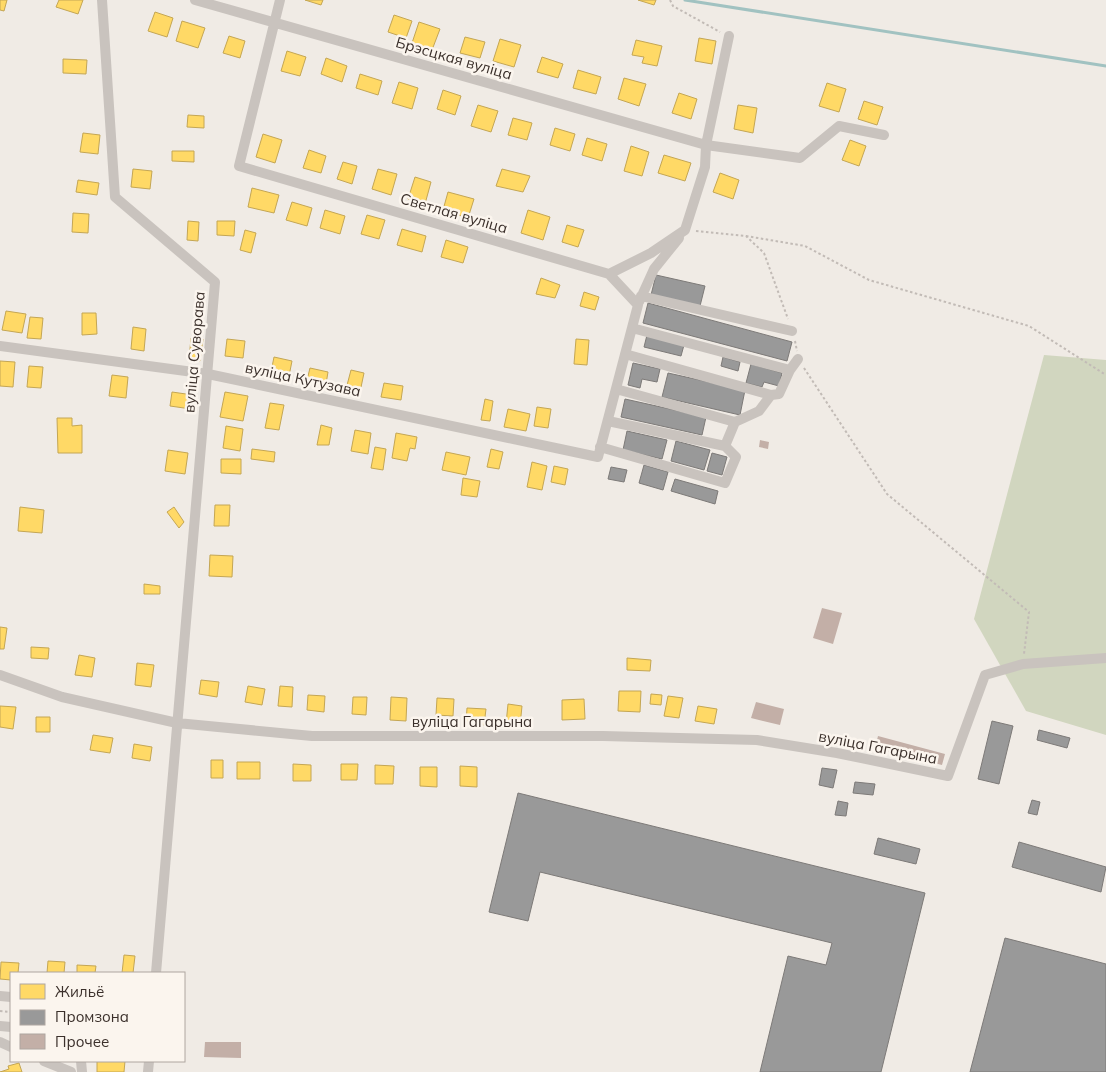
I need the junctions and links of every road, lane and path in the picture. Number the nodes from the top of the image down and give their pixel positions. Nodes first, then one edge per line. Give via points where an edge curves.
1 (102, 0) edge
2 (195, 0) edge
3 (280, 0) edge
4 (670, 0) edge
5 (274, 22) junction
6 (729, 36) joint
7 (884, 135) dead end
8 (706, 145) junction
9 (685, 230) junction
10 (746, 236) junction
11 (609, 274) junction
12 (640, 300) junction
13 (632, 328) junction
14 (792, 331) junction
15 (0, 346) edge
16 (625, 354) junction
17 (798, 360) junction
18 (790, 370) junction
19 (208, 374) junction
20 (1106, 375) edge
21 (616, 389) junction
22 (771, 395) junction
23 (608, 421) junction
24 (734, 422) junction
25 (725, 446) junction
26 (599, 452) junction
27 (1106, 658) edge
28 (1022, 664) junction
29 (0, 675) edge
30 (177, 723) junction
31 (156, 972) edge
32 (46, 1062) edge
33 (71, 1072) edge

1 - 19 street, вуліца Суворава via 115,197 215,282
2 - 5 street, Брэсцкая вуліца
3 - 5 street
4 - 6 path via 673,6
5 - 8 street, Брэсцкая вуліца
5 - 11 street, Светлая вуліца via 239,166
6 - 8 street
7 - 8 street, Брэсцкая вуліца via 839,126 800,158
8 - 9 street via 705,167
9 - 10 path
9 - 11 street via 652,253
9 - 12 street via 654,269
10 - 14 path via 764,253
10 - 20 path via 805,246 869,280 1029,326
11 - 12 street
12 - 13 street
12 - 14 street
13 - 16 street
13 - 18 street
14 - 17 path
15 - 19 street, вуліца Кутузава
16 - 21 street
16 - 22 street
17 - 18 street
17 - 28 path via 887,494 1030,612
18 - 22 street via 779,394
19 - 26 street, вуліца Кутузава
19 - 30 street, вуліца Суворава
21 - 23 street
21 - 24 street
22 - 24 street via 759,412
23 - 25 street
23 - 26 street
24 - 25 street
25 - 26 street, вуліца Кутузава via 736,457 725,482
27 - 28 street
28 - 30 street, вуліца Гагарына via 985,674 948,776 757,740 603,736 312,736
29 - 30 street, вуліца Гагарына via 62,697
30 - 31 street, вуліца Суворава
32 - 33 street

